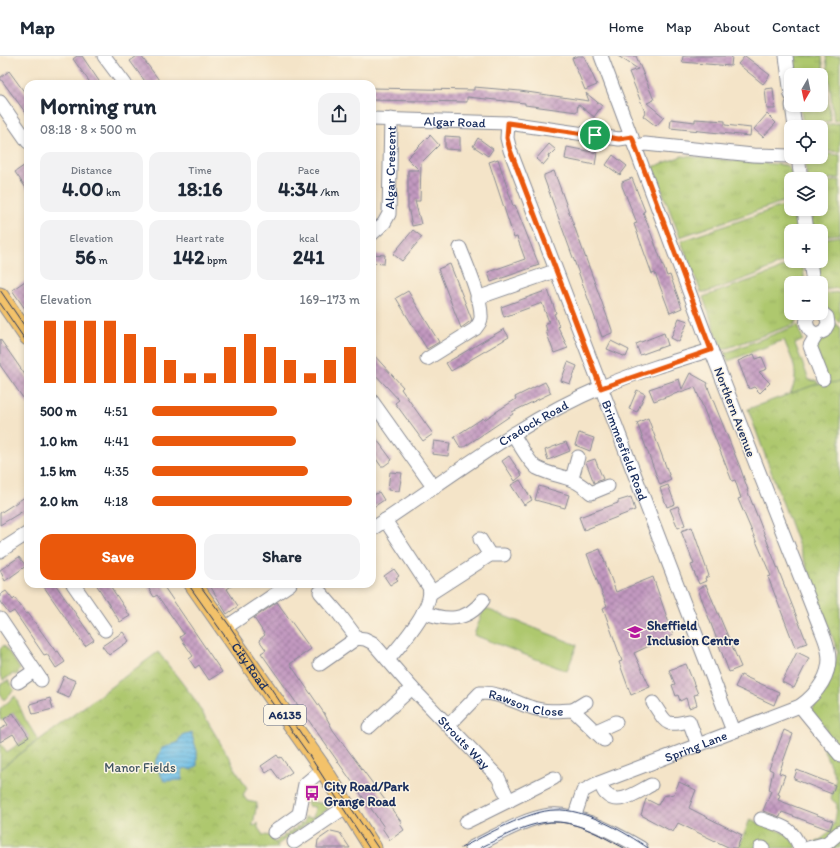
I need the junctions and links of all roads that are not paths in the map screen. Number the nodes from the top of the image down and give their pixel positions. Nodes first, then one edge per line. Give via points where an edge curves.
1 (104, 56) edge
2 (601, 56) edge
3 (786, 56) edge
4 (788, 68) edge
5 (122, 80) edge
6 (0, 102) edge
7 (376, 119) edge
8 (391, 119) junction
9 (508, 123) junction
10 (24, 136) edge
11 (634, 142) junction
12 (784, 156) edge
13 (376, 230) edge
14 (460, 248) dead end
15 (556, 271) junction
16 (0, 296) edge
17 (477, 298) junction
18 (807, 320) edge
19 (827, 320) edge
20 (24, 332) edge
21 (817, 334) junction
22 (711, 350) junction
23 (427, 359) dead end
24 (823, 379) dead end
25 (601, 388) junction
26 (376, 407) edge
27 (513, 434) junction
28 (578, 457) dead end
29 (572, 478) junction
30 (608, 486) dead end
31 (434, 488) junction
32 (385, 520) junction
33 (376, 526) edge
34 (24, 535) edge
35 (480, 539) dead end
36 (0, 551) edge
37 (490, 555) junction
38 (504, 555) dead end
39 (76, 588) edge
40 (196, 588) edge
41 (284, 588) edge
42 (320, 592) dead end
43 (431, 593) junction
44 (482, 600) dead end
45 (423, 612) junction
46 (0, 619) edge
47 (225, 628) junction
48 (105, 630) dead end
49 (357, 638) junction
50 (388, 660) junction
51 (320, 664) dead end
52 (824, 678) joint
53 (18, 682) dead end
54 (412, 688) junction
55 (586, 702) dead end
56 (653, 703) dead end
57 (800, 706) junction
58 (573, 710) junction
59 (616, 722) dead end
60 (449, 725) junction
61 (369, 727) dead end
62 (733, 731) junction
63 (698, 744) junction
64 (840, 755) edge
65 (323, 769) junction
66 (554, 778) dead end
67 (600, 783) junction
68 (651, 785) dead end
69 (509, 801) junction
70 (347, 806) junction
71 (569, 817) junction
72 (761, 819) dead end
73 (466, 822) dead end
74 (274, 832) dead end
75 (840, 832) edge
76 (294, 842) dead end
77 (373, 848) edge
78 (471, 848) edge
79 (641, 848) edge
80 (760, 848) edge
81 (763, 848) edge
82 (800, 848) edge
83 (808, 848) edge

1 - 5 street
2 - 11 street, Northern Avenue
3 - 4 street
6 - 10 street
7 - 8 street, Algar Road
8 - 9 street, Algar Road
8 - 13 street, Algar Crescent via 388,214 384,223
9 - 11 street, Algar Road
9 - 15 street, Brimmesfield Road via 507,138 510,150
11 - 12 street, Algar Road via 753,155
11 - 22 street, Northern Avenue
14 - 17 street
15 - 17 street
15 - 25 street, Brimmesfield Road
16 - 20 main road
17 - 23 street via 482,316 480,323 475,329
18 - 21 street via 809,331
19 - 21 street via 828,324 824,331
21 - 24 street via 810,346
22 - 25 street, Cradock Road
22 - 52 street, Northern Avenue via 826,645 829,660
25 - 27 street, Cradock Road
25 - 62 street, Brimmesfield Road
26 - 31 street
27 - 29 street via 536,467
27 - 31 street, Cradock Road
28 - 29 street
29 - 30 street via 590,493
31 - 32 street, Cradock Road
32 - 33 street, Cradock Road
32 - 43 street
34 - 36 street
35 - 37 street
37 - 38 street
37 - 43 street
39 - 48 street
40 - 47 main road, City Road / A6135
41 - 47 street
42 - 49 street
43 - 45 street
44 - 45 street via 475,610 460,617 439,618
45 - 50 street
46 - 53 street via 37,676
47 - 65 main road, City Road / A6135
49 - 50 street, Strouts Way via 373,643
49 - 51 street
50 - 54 street, Strouts Way
52 - 57 street, Spring Lane via 810,699
54 - 60 street, Strouts Way
54 - 61 street
55 - 58 street, Rawson Close
56 - 63 street via 666,722 673,725 689,720
57 - 62 street, Spring Lane
57 - 64 street
58 - 59 street, Rawson Close via 600,735
58 - 60 street, Rawson Close via 531,708 480,688
60 - 69 street, Strouts Way via 498,777
62 - 63 street, Spring Lane
63 - 67 street, Spring Lane
65 - 70 main road, City Road / A6135
65 - 74 street via 305,784 300,814
66 - 69 street
67 - 68 street via 606,795 623,799
67 - 71 street, Spring Lane via 583,791
69 - 73 street
70 - 76 street
70 - 77 main road, City Road / A6135
71 - 78 street via 551,815 522,823
71 - 79 street via 609,830
72 - 82 street via 787,828 796,836
75 - 83 street via 827,843
80 - 81 street

